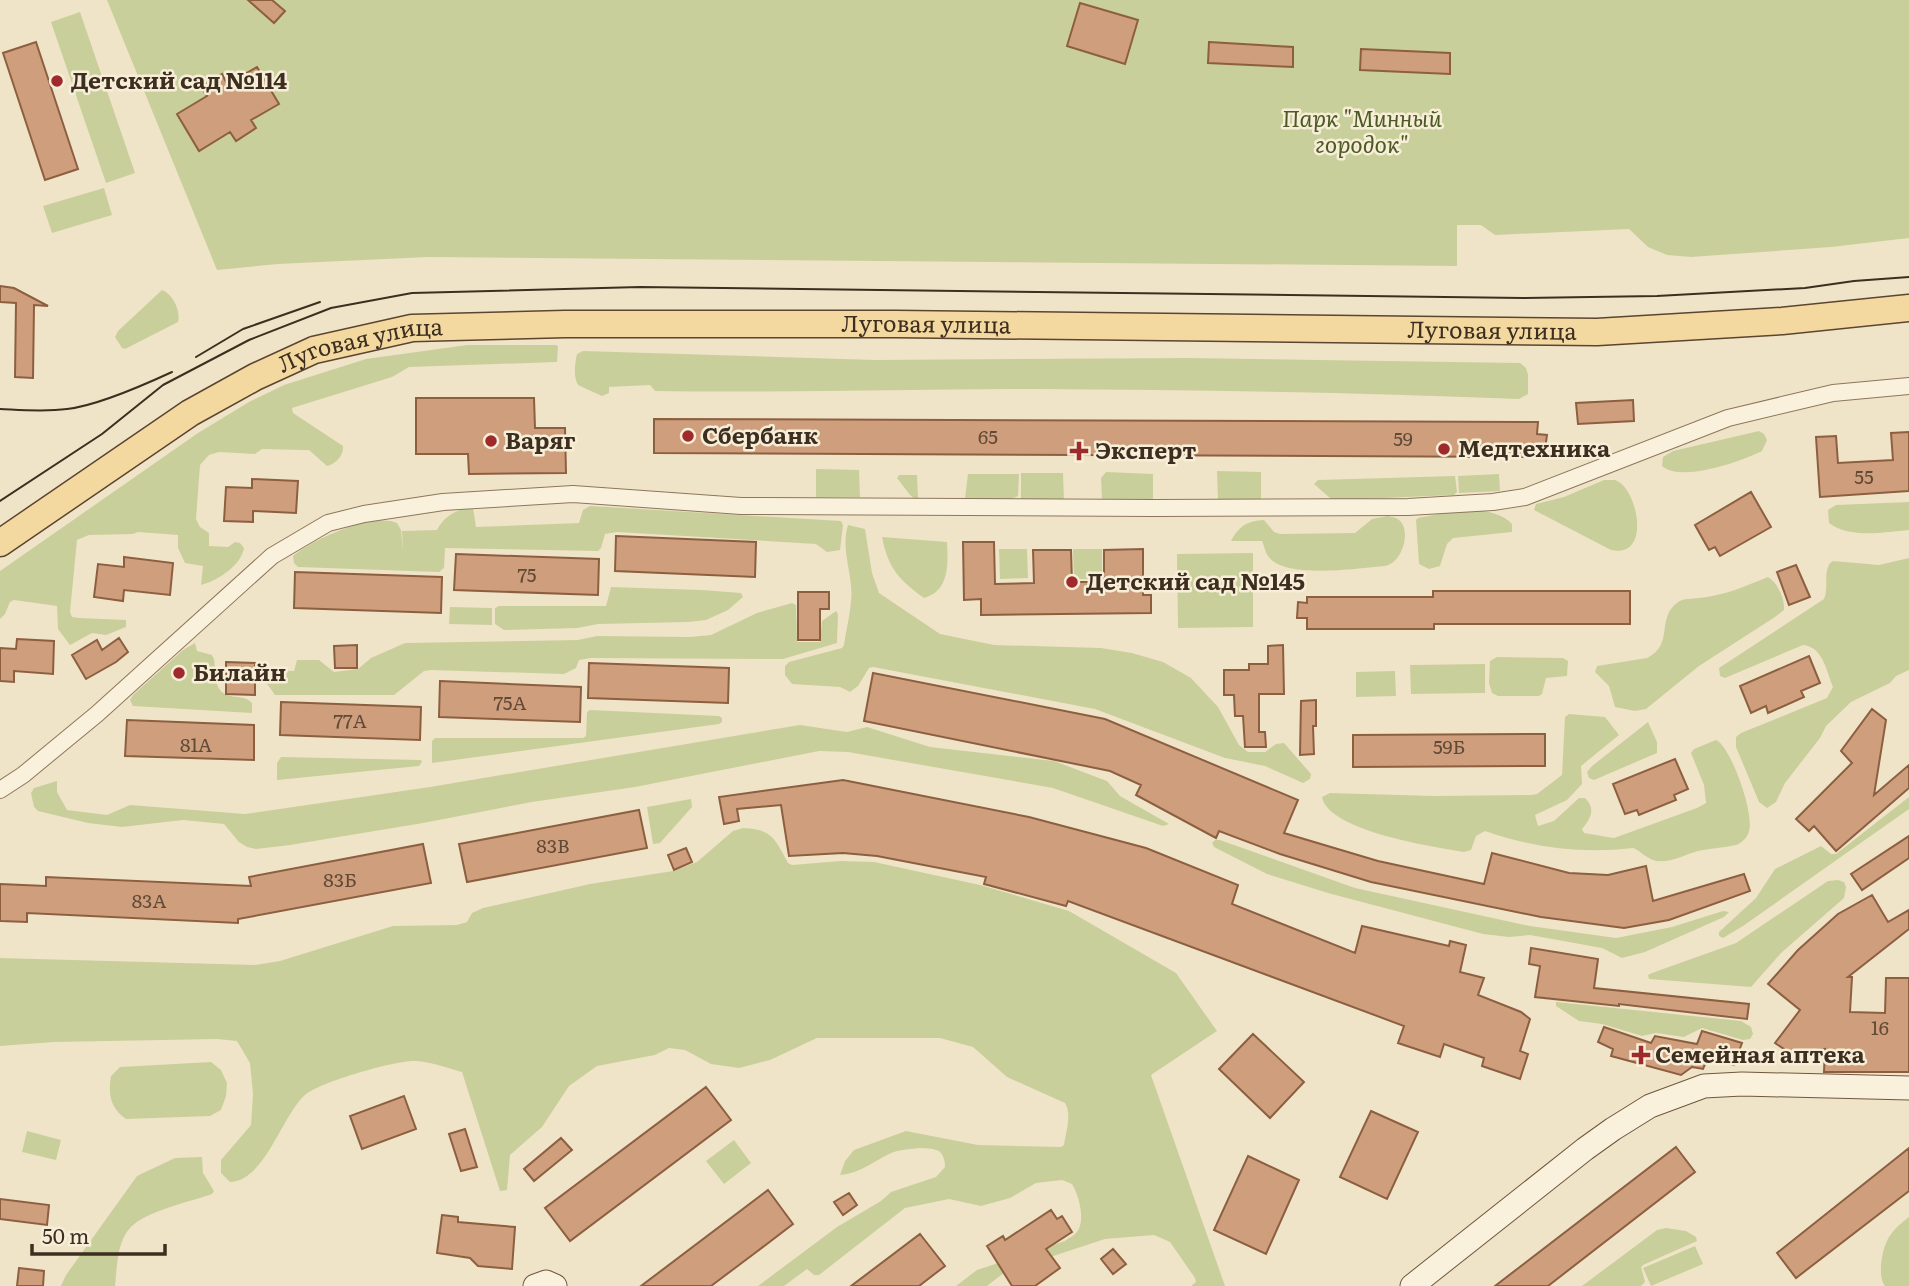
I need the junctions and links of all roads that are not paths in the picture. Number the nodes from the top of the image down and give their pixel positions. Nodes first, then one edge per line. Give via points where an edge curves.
1 (1909, 308) edge
2 (1909, 386) edge
3 (0, 543) edge
4 (0, 790) edge
5 (1909, 1088) edge
6 (535, 1286) edge
7 (555, 1286) edge
8 (1412, 1286) edge

1 - 3 main road, Луговая улица via 1597,332 896,324 412,328 314,350 255,377 190,413
2 - 4 street via 1833,393 1728,418 1525,497 1493,502 1408,507 741,506 573,494 443,502 364,514 328,523 272,556 97,714
5 - 8 main road via 1704,1086 1650,1106 1585,1149
6 - 7 main road via 546,1282

